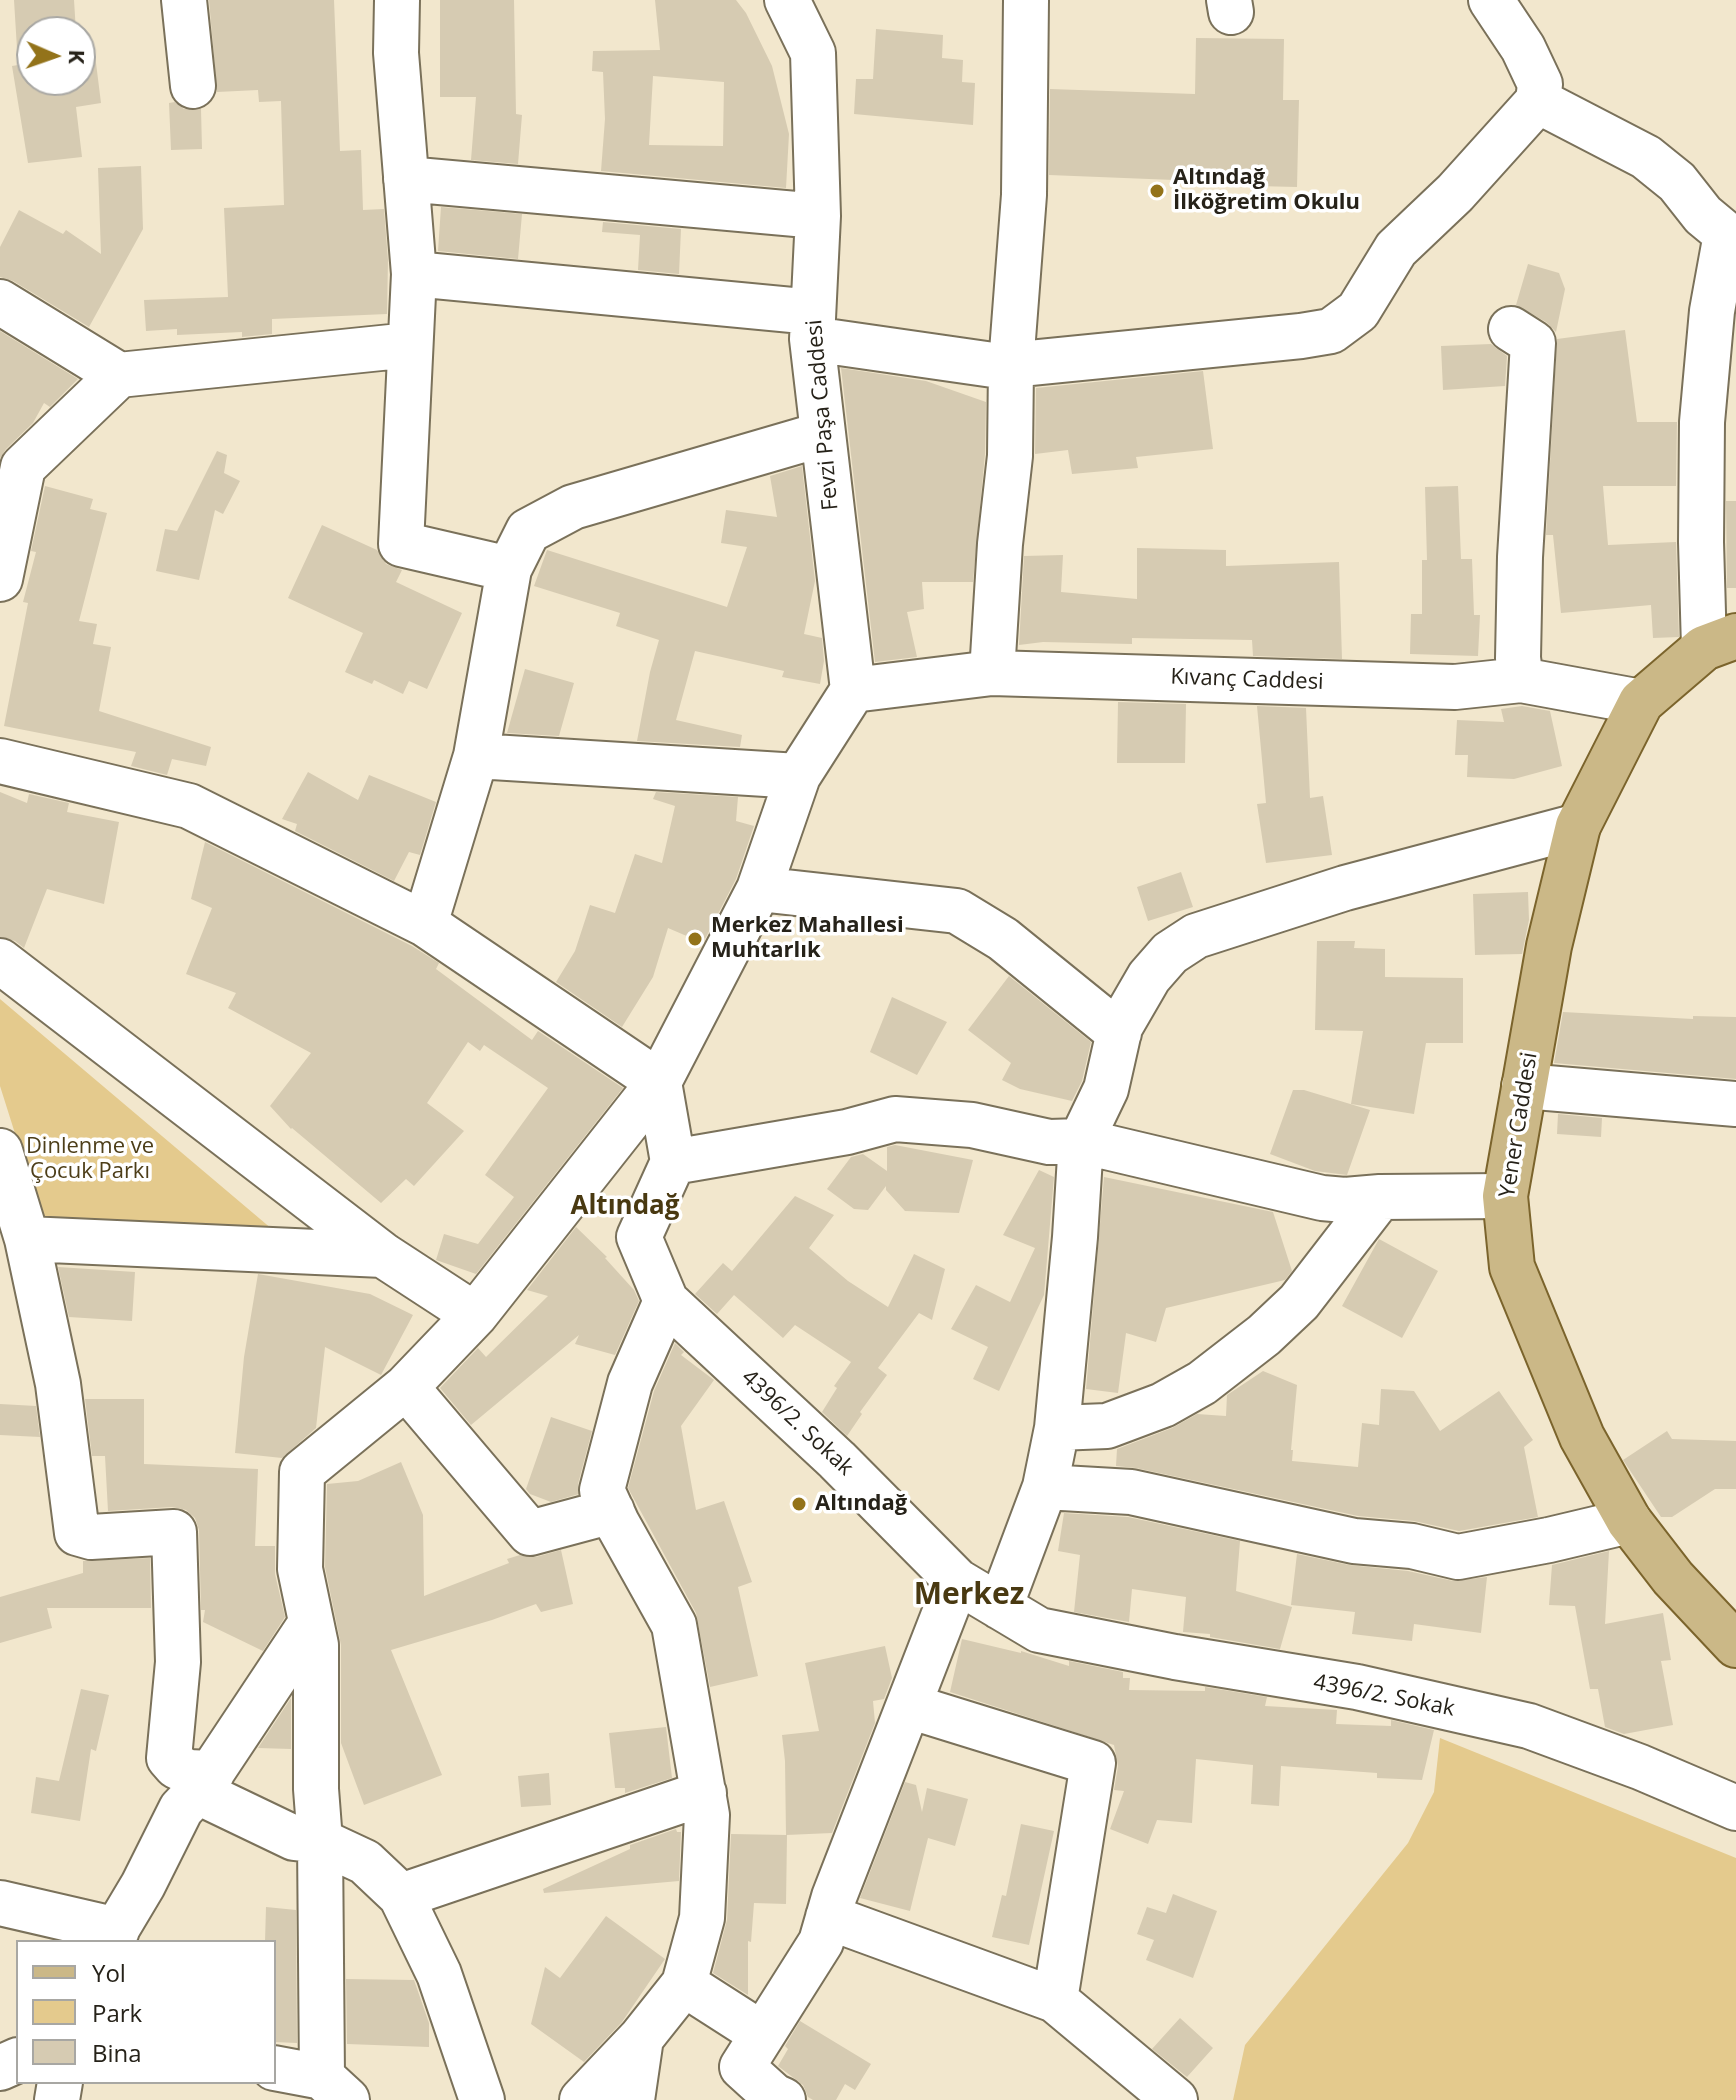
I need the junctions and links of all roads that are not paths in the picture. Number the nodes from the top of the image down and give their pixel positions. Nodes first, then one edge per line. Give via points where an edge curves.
1 (184, 0) edge
2 (397, 0) edge
3 (787, 0) edge
4 (1026, 0) edge
5 (1491, 0) edge
6 (193, 86) dead end
7 (1538, 101) junction
8 (406, 179) junction
9 (818, 216) junction
10 (1731, 236) edge
11 (414, 274) junction
12 (0, 302) edge
13 (813, 325) junction
14 (1511, 329) dead end
15 (410, 345) junction
16 (1011, 365) junction
17 (119, 375) junction
18 (823, 434) junction
19 (11, 463) edge
20 (509, 569) junction
21 (0, 579) edge
22 (1720, 642) edge
23 (992, 673) junction
24 (1521, 680) junction
25 (853, 690) junction
26 (1641, 702) junction
27 (476, 756) junction
28 (0, 761) edge
29 (798, 776) junction
30 (1578, 826) junction
31 (759, 889) junction
32 (425, 924) junction
33 (0, 961) edge
34 (1119, 1033) junction
35 (659, 1082) junction
36 (1524, 1086) junction
37 (1736, 1104) edge
38 (1081, 1141) junction
39 (0, 1151) edge
40 (673, 1162) junction
41 (1505, 1196) junction
42 (1380, 1197) junction
43 (27, 1239) junction
44 (383, 1255) junction
45 (666, 1301) junction
46 (475, 1315) junction
47 (406, 1387) junction
48 (1057, 1428) junction
49 (1045, 1487) junction
50 (612, 1511) junction
51 (1629, 1521) junction
52 (957, 1581) junction
53 (1000, 1607) junction
54 (311, 1623) junction
55 (1736, 1645) edge
56 (909, 1706) junction
57 (205, 1783) junction
58 (704, 1793) junction
59 (1736, 1808) edge
60 (320, 1841) junction
61 (401, 1896) junction
62 (0, 1903) edge
63 (828, 1917) junction
64 (113, 1936) edge
65 (684, 1984) junction
66 (1055, 2000) junction
67 (762, 2034) junction
68 (641, 2038) junction
69 (276, 2069) edge
70 (335, 2088) edge
71 (482, 2100) edge
72 (582, 2100) edge
73 (632, 2100) edge
74 (783, 2100) edge
75 (1175, 2100) edge

1 - 6 street
2 - 8 street
3 - 9 street, Fevzi Paşa Caddesi via 813,53
4 - 16 street via 1024,195
5 - 7 street via 1540,84
7 - 10 street via 1646,157
7 - 16 street via 1396,249 1358,311 1331,331
8 - 9 street
8 - 11 street
9 - 13 street, Fevzi Paşa Caddesi
10 - 22 street via 1712,311 1702,422 1701,542
11 - 13 street
11 - 15 street
12 - 17 street
13 - 16 street
13 - 18 street, Fevzi Paşa Caddesi
14 - 24 street via 1533,343 1520,557
15 - 17 street
15 - 20 street via 401,544
16 - 23 street via 1010,456
17 - 19 street
18 - 20 street via 573,507 528,531
18 - 25 street, Fevzi Paşa Caddesi
19 - 21 street
20 - 27 street
22 - 26 main road
23 - 24 street, Kıvanç Caddesi via 1455,687
23 - 25 street, Kıvanç Caddesi
24 - 26 street, Kıvanç Caddesi
25 - 29 street
26 - 30 main road, Yener Caddesi
27 - 29 street
27 - 32 street
28 - 32 street via 189,806
29 - 31 street
30 - 34 street via 1345,888 1196,936 1170,953 1149,977
30 - 36 main road, Yener Caddesi
31 - 34 street via 957,911 1003,939
31 - 35 street
32 - 35 street
33 - 44 street
34 - 38 street via 1106,1089
35 - 40 street
35 - 46 street
36 - 37 street
36 - 41 main road, Yener Caddesi
38 - 40 street via 1049,1142 972,1125 895,1119
38 - 42 street via 1322,1198
38 - 48 street
39 - 43 street
40 - 45 street, 4396/2. Sokak via 639,1237
41 - 42 street
41 - 51 main road, Yener Caddesi via 1512,1267 1582,1437
42 - 48 street via 1299,1302 1202,1383 1107,1426
43 - 44 street
43 - 57 street via 58,1384 77,1533 91,1537 174,1532 178,1662 169,1758
44 - 46 street
45 - 50 street via 630,1383 616,1435 602,1490
45 - 52 street, 4396/2. Sokak
46 - 47 street
47 - 50 street via 530,1533
47 - 54 street via 302,1472 300,1569
48 - 49 street
49 - 51 street via 1131,1492 1354,1541 1458,1557
49 - 53 street
50 - 58 street via 674,1625
51 - 55 main road, Yener Caddesi
52 - 53 street, 4396/2. Sokak
52 - 56 street
53 - 59 street, 4396/2. Sokak via 1039,1630 1357,1687 1529,1726
54 - 57 street
54 - 60 street via 316,1645
56 - 63 street
56 - 66 street via 1093,1763
57 - 60 street via 294,1838
57 - 64 street via 181,1809
58 - 61 street
58 - 65 street via 702,1918
60 - 61 street via 365,1862
60 - 70 street
61 - 71 street via 439,1974
62 - 64 street
63 - 66 street
63 - 67 street via 821,1942
65 - 67 street
65 - 68 street
66 - 75 street
67 - 74 street via 742,2067
68 - 72 street
68 - 73 street
69 - 70 street

